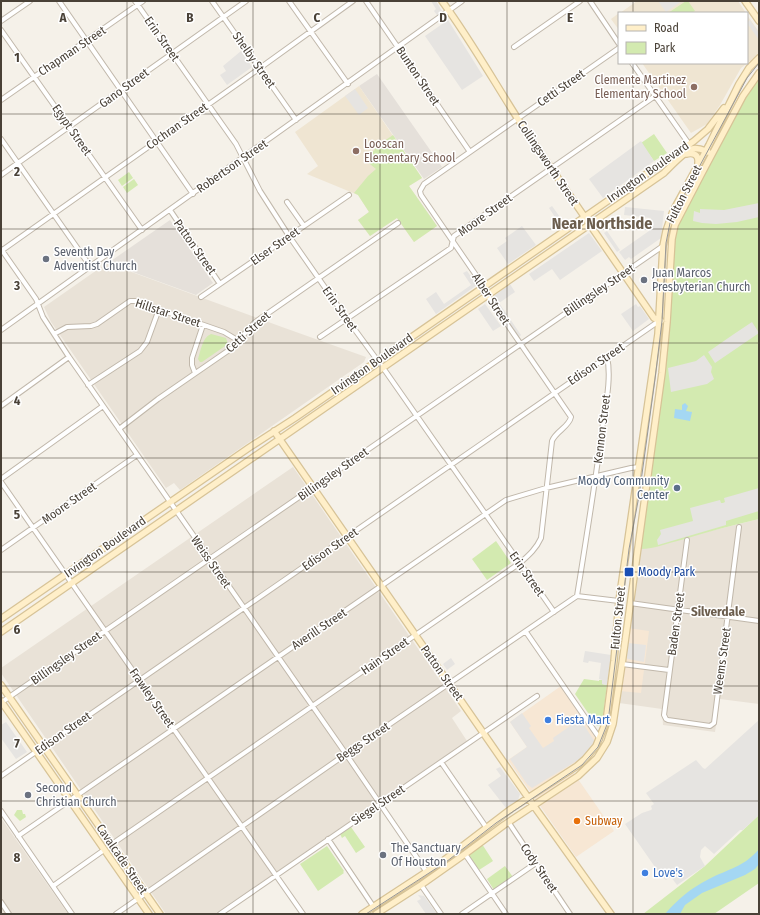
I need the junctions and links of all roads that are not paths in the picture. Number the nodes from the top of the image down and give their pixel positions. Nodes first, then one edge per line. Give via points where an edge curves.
1 (30, 1) edge
2 (59, 1) edge
3 (143, 1) edge
4 (212, 1) edge
5 (246, 1) edge
6 (289, 1) edge
7 (353, 1) edge
8 (366, 1) edge
9 (442, 1) edge
10 (462, 1) edge
11 (580, 1) edge
12 (590, 1) edge
13 (745, 1) edge
14 (137, 3) edge
15 (449, 11) junction
16 (224, 17) junction
17 (1, 21) edge
18 (759, 21) edge
19 (1, 30) edge
20 (311, 32) junction
21 (86, 42) junction
22 (618, 43) edge
23 (514, 46) dead end
24 (398, 47) junction
25 (618, 49) edge
26 (172, 53) junction
27 (759, 58) edge
28 (633, 64) edge
29 (260, 68) junction
30 (759, 73) edge
31 (34, 77) junction
32 (348, 84) junction
33 (121, 90) junction
34 (654, 96) junction
35 (733, 96) junction
36 (1, 100) edge
37 (208, 104) junction
38 (518, 118) junction
39 (296, 120) junction
40 (70, 126) junction
41 (1, 139) edge
42 (156, 140) junction
43 (689, 144) junction
44 (706, 151) junction
45 (470, 152) junction
46 (712, 154) junction
47 (684, 155) junction
48 (244, 158) junction
49 (18, 163) junction
50 (697, 167) junction
51 (551, 168) junction
52 (1, 175) edge
53 (105, 177) junction
54 (638, 179) junction
55 (424, 184) joint
56 (643, 187) junction
57 (193, 194) junction
58 (350, 195) dead end
59 (287, 202) dead end
60 (170, 210) junction
61 (53, 213) junction
62 (585, 216) junction
63 (398, 223) dead end
64 (590, 224) junction
65 (304, 226) junction
66 (142, 230) junction
67 (289, 236) junction
68 (453, 241) junction
69 (543, 245) junction
70 (663, 246) junction
71 (1, 250) edge
72 (548, 253) junction
73 (90, 266) junction
74 (624, 273) junction
75 (318, 277) junction
76 (220, 284) junction
77 (483, 287) junction
78 (488, 296) junction
79 (201, 297) dead end
80 (38, 305) junction
81 (159, 309) junction
82 (347, 319) junction
83 (659, 321) junction
84 (667, 322) junction
85 (430, 324) junction
86 (203, 325) junction
87 (1, 330) edge
88 (436, 332) junction
89 (54, 334) junction
90 (320, 337) dead end
91 (239, 341) junction
92 (520, 344) junction
93 (607, 357) junction
94 (69, 358) junction
95 (377, 360) junction
96 (383, 368) junction
97 (195, 373) junction
98 (88, 385) junction
99 (555, 392) junction
100 (1, 406) edge
101 (103, 406) junction
102 (310, 407) junction
103 (568, 412) joint
104 (316, 415) junction
105 (416, 416) junction
106 (119, 429) junction
107 (274, 431) junction
108 (280, 440) junction
109 (137, 455) junction
110 (451, 465) junction
111 (639, 467) junction
112 (218, 469) junction
113 (596, 476) junction
114 (224, 478) junction
115 (1, 480) edge
116 (313, 488) junction
117 (546, 488) junction
118 (170, 502) junction
119 (176, 511) junction
120 (485, 514) junction
121 (740, 527) dead end
122 (33, 528) junction
123 (347, 537) junction
124 (119, 538) junction
125 (687, 540) dead end
126 (125, 547) junction
127 (1, 550) edge
128 (209, 559) junction
129 (520, 563) junction
130 (66, 574) junction
131 (72, 584) junction
132 (382, 586) junction
133 (577, 596) junction
134 (619, 602) junction
135 (630, 603) junction
136 (244, 608) junction
137 (678, 609) junction
138 (13, 611) junction
139 (554, 612) junction
140 (728, 616) junction
141 (1, 619) edge
142 (19, 620) junction
143 (759, 621) edge
144 (106, 631) junction
145 (1, 632) edge
146 (526, 632) junction
147 (416, 635) junction
148 (278, 657) junction
149 (622, 664) junction
150 (669, 670) junction
151 (139, 680) junction
152 (449, 683) junction
153 (1, 685) edge
154 (537, 696) dead end
155 (9, 697) junction
156 (2, 701) edge
157 (312, 706) junction
158 (665, 708) joint
159 (174, 728) junction
160 (484, 733) junction
161 (600, 739) junction
162 (44, 746) junction
163 (36, 752) junction
164 (346, 754) junction
165 (441, 762) junction
166 (1, 776) edge
167 (208, 778) junction
168 (78, 795) junction
169 (528, 798) junction
170 (70, 800) junction
171 (380, 804) junction
172 (534, 806) junction
173 (1, 811) edge
174 (509, 823) junction
175 (242, 826) junction
176 (486, 827) junction
177 (18, 836) junction
178 (328, 840) junction
179 (112, 844) junction
180 (104, 850) junction
181 (465, 854) junction
182 (536, 863) junction
183 (426, 871) junction
184 (276, 876) junction
185 (421, 885) junction
186 (53, 886) junction
187 (146, 894) junction
188 (492, 894) junction
189 (139, 899) junction
190 (1, 902) edge
191 (373, 906) junction
192 (9, 914) edge
193 (72, 914) edge
194 (116, 914) edge
195 (149, 914) edge
196 (160, 914) edge
197 (220, 914) edge
198 (303, 914) edge
199 (362, 914) edge
200 (376, 914) edge
201 (441, 914) edge
202 (462, 914) edge
203 (506, 914) edge
204 (570, 914) edge
205 (611, 914) edge

1 - 17 street
2 - 21 street
3 - 14 street, Chapman Street
4 - 16 street, Shelby Street
5 - 16 street, Gano Street
6 - 20 street
7 - 20 street, Cochran Street
8 - 24 street, Bunton Street
9 - 15 main road, Collingsworth Street
10 - 15 street, Robertson Street
11 - 23 street
12 - 22 street
13 - 18 main road
14 - 21 street, Chapman Street
14 - 26 street, Erin Street
15 - 24 street, Robertson Street
15 - 38 main road, Collingsworth Street
16 - 26 street, Gano Street
16 - 29 street, Shelby Street
19 - 31 street, Egypt Street
20 - 29 street, Cochran Street
20 - 32 street
21 - 31 street, Chapman Street
21 - 33 street
24 - 32 street, Robertson Street
24 - 45 street, Bunton Street
25 - 38 street, Cetti Street
26 - 33 street, Gano Street
26 - 37 street, Erin Street
27 - 35 main road, Fulton Street via 749,68
28 - 34 street
29 - 37 street, Cochran Street
29 - 39 street, Shelby Street
30 - 46 main road, Fulton Street via 743,96
31 - 36 street, Chapman Street
31 - 40 street, Egypt Street
32 - 39 street, Robertson Street
33 - 40 street, Gano Street
33 - 42 street
34 - 43 street
34 - 51 street, Moore Street
35 - 43 main road, Irvington Boulevard via 708,129
35 - 44 main road, Fulton Street
37 - 42 street, Cochran Street
37 - 48 street, Erin Street
38 - 45 street, Cetti Street
38 - 51 main road, Collingsworth Street
39 - 48 street, Robertson Street
40 - 49 street, Gano Street
40 - 53 street, Egypt Street
41 - 49 street
42 - 53 street, Cochran Street
42 - 57 street
43 - 54 main road, Irvington Boulevard
44 - 46 main road, Irvington Boulevard
44 - 47 main road, Irvington Boulevard via 693,148
44 - 50 main road, Fulton Street
45 - 55 street, Cetti Street
46 - 84 main road, Fulton Street via 675,225
47 - 50 main road via 691,153 696,156
47 - 56 main road, Irvington Boulevard
48 - 57 street, Robertson Street
48 - 67 street, Erin Street via 260,191
49 - 52 street, Gano Street
49 - 61 street
50 - 70 main road, Fulton Street via 668,221
51 - 62 main road, Collingsworth Street
51 - 68 street, Moore Street via 454,236
53 - 61 street, Cochran Street
53 - 66 street, Egypt Street
54 - 56 main road
54 - 62 main road, Irvington Boulevard
55 - 68 street, Alber Street via 420,191 421,195
56 - 64 main road, Irvington Boulevard
57 - 60 street, Robertson Street
58 - 65 street, Elser Street
59 - 65 street
60 - 66 street, Robertson Street
60 - 76 street, Patton Street
61 - 71 street, Cochran Street
61 - 73 street
62 - 64 main road, Collingsworth Street
62 - 69 main road, Irvington Boulevard
63 - 75 street, Cetti Street
64 - 72 main road, Irvington Boulevard
64 - 74 main road, Collingsworth Street
65 - 67 street, Elser Street
66 - 73 street, Robertson Street
67 - 75 street, Erin Street
67 - 76 street, Elser Street
68 - 77 street, Alber Street
68 - 82 street, Moore Street via 451,248
69 - 72 main road
69 - 77 main road, Irvington Boulevard
70 - 74 street, Billingsley Street
70 - 83 main road, Fulton Street
71 - 80 street, Weiss Street
72 - 78 main road, Irvington Boulevard
73 - 80 street, Robertson Street
74 - 83 main road, Collingsworth Street via 654,318
74 - 92 street, Billingsley Street
75 - 82 street, Erin Street
75 - 91 street, Cetti Street via 257,320
76 - 79 street, Elser Street
77 - 78 street, Alber Street
77 - 85 main road, Irvington Boulevard
78 - 88 main road, Irvington Boulevard
78 - 92 street, Alber Street
80 - 87 street, Robertson Street
80 - 89 street, Weiss Street
81 - 86 street, Hillstar Street
81 - 89 street, Hillstar Street via 135,300 130,301 97,324 68,327
81 - 98 street via 147,342 140,351
82 - 90 street, Moore Street
82 - 95 street, Erin Street
83 - 84 main road
83 - 93 street, Edison Street
83 - 111 main road, Fulton Street
84 - 135 main road, Fulton Street
85 - 88 main road
85 - 95 main road, Irvington Boulevard
86 - 91 street, Hillstar Street via 224,332
86 - 97 street via 192,358
88 - 96 main road, Irvington Boulevard
89 - 94 street, Weiss Street
91 - 97 street, Cetti Street
92 - 99 street, Alber Street
92 - 105 street, Billingsley Street
93 - 99 street, Edison Street
93 - 113 street, Kennon Street via 607,387
94 - 98 street, Weiss Street
94 - 100 street
95 - 96 street, Erin Street
95 - 102 main road, Irvington Boulevard
96 - 104 main road, Irvington Boulevard
96 - 105 street, Erin Street
97 - 106 street, Cetti Street
98 - 101 street, Weiss Street
99 - 103 street, Alber Street
99 - 110 street, Edison Street
101 - 106 street, Weiss Street
101 - 115 street
102 - 104 main road
102 - 107 main road, Irvington Boulevard
103 - 117 street, Hain Street via 570,420 552,441
104 - 108 main road, Irvington Boulevard
105 - 110 street, Erin Street
105 - 116 street, Billingsley Street
106 - 109 street, Weiss Street
107 - 108 main road, Patton Street
107 - 112 main road, Irvington Boulevard
108 - 114 main road, Irvington Boulevard
108 - 116 main road, Patton Street
109 - 118 street, Weiss Street
109 - 122 street, Moore Street
110 - 120 street, Erin Street
110 - 123 street, Edison Street
111 - 113 street, Averill Street
111 - 134 main road, Fulton Street
112 - 114 main road
112 - 118 main road, Irvington Boulevard
113 - 117 street, Averill Street
113 - 133 street, Kennon Street
114 - 119 main road, Irvington Boulevard
115 - 122 street, Frawley Street
116 - 123 main road, Patton Street
116 - 128 street, Billingsley Street
117 - 120 street, Averill Street via 511,498
117 - 129 street, Hain Street via 541,538 534,550
118 - 119 street, Weiss Street
118 - 124 main road, Irvington Boulevard
119 - 126 main road, Irvington Boulevard
119 - 128 street, Weiss Street
120 - 129 street, Erin Street
120 - 132 street, Averill Street
121 - 140 street, Weems Street
122 - 127 street, Moore Street
122 - 130 street, Frawley Street
123 - 132 main road, Patton Street
123 - 136 street, Edison Street
124 - 126 main road
124 - 130 main road, Irvington Boulevard
125 - 137 street, Baden Street
126 - 131 main road, Irvington Boulevard
128 - 136 street, Weiss Street
128 - 144 street, Billingsley Street
129 - 139 street, Erin Street
129 - 147 street, Hain Street
130 - 131 street, Frawley Street
130 - 138 main road, Irvington Boulevard
131 - 142 main road, Irvington Boulevard
131 - 144 street, Frawley Street
132 - 147 main road, Patton Street
132 - 148 street, Averill Street
133 - 134 street
133 - 139 street, Beggs Street
134 - 161 main road, Fulton Street via 607,715
135 - 137 street
135 - 149 main road, Fulton Street
136 - 148 street, Weiss Street
136 - 151 street, Edison Street
137 - 140 street
137 - 150 street, Baden Street
138 - 141 main road, Irvington Boulevard
138 - 142 main road
139 - 146 street, Beggs Street
140 - 143 street
140 - 158 street, Weems Street via 712,726 668,720 664,717
142 - 145 main road, Irvington Boulevard
144 - 151 street, Frawley Street
144 - 155 street, Billingsley Street
146 - 152 street, Beggs Street
146 - 161 street
147 - 152 main road, Patton Street
147 - 157 street, Hain Street
148 - 157 street, Weiss Street
148 - 159 street, Averill Street
149 - 150 street
149 - 172 main road, Fulton Street via 612,732 603,750 585,771
150 - 158 street, Baden Street
151 - 159 street, Frawley Street
151 - 162 street, Edison Street
152 - 160 main road, Patton Street
152 - 164 street, Beggs Street
153 - 155 main road, Cavalcade Street
154 - 160 street, Siegel Street
155 - 156 street, Billingsley Street
155 - 162 main road, Cavalcade Street
156 - 163 main road, Cavalcade Street
157 - 164 street, Weiss Street
157 - 167 street, Hain Street
159 - 167 street, Frawley Street
159 - 168 street, Averill Street
160 - 165 street, Siegel Street
160 - 169 main road, Patton Street
161 - 169 main road, Fulton Street via 577,766
162 - 163 street, Edison Street
162 - 168 main road, Cavalcade Street
163 - 166 street, Edison Street
163 - 170 main road, Cavalcade Street
164 - 171 street, Weiss Street
164 - 175 street, Beggs Street
165 - 171 street, Siegel Street
165 - 176 street
167 - 175 street, Frawley Street
167 - 179 street, Hain Street
168 - 170 street, Averill Street
168 - 179 main road, Cavalcade Street
169 - 172 main road, Patton Street
169 - 176 main road, Fulton Street
170 - 177 street, Averill Street
170 - 180 main road, Cavalcade Street
171 - 178 street, Siegel Street
171 - 183 street, Weiss Street
172 - 174 main road, Fulton Street
172 - 205 main road, Patton Street
173 - 177 street
174 - 181 main road, Fulton Street
174 - 182 street, Cody Street
175 - 184 street, Frawley Street
175 - 187 street, Beggs Street
176 - 183 main road, Fulton Street via 461,848
177 - 186 street
178 - 184 street, Siegel Street
178 - 191 street
179 - 187 main road, Cavalcade Street
180 - 186 street
180 - 189 main road, Cavalcade Street
181 - 185 main road, Fulton Street
181 - 188 street
182 - 188 street
182 - 204 street, Cody Street
183 - 191 main road, Fulton Street
184 - 197 street, Siegel Street
184 - 198 street, Frawley Street
185 - 200 main road, Fulton Street
185 - 201 street
186 - 193 street
187 - 189 street, Beggs Street
187 - 196 main road, Cavalcade Street
188 - 202 street
188 - 203 street
189 - 194 street, Beggs Street
189 - 195 main road, Cavalcade Street
190 - 192 street
191 - 199 main road, Fulton Street

